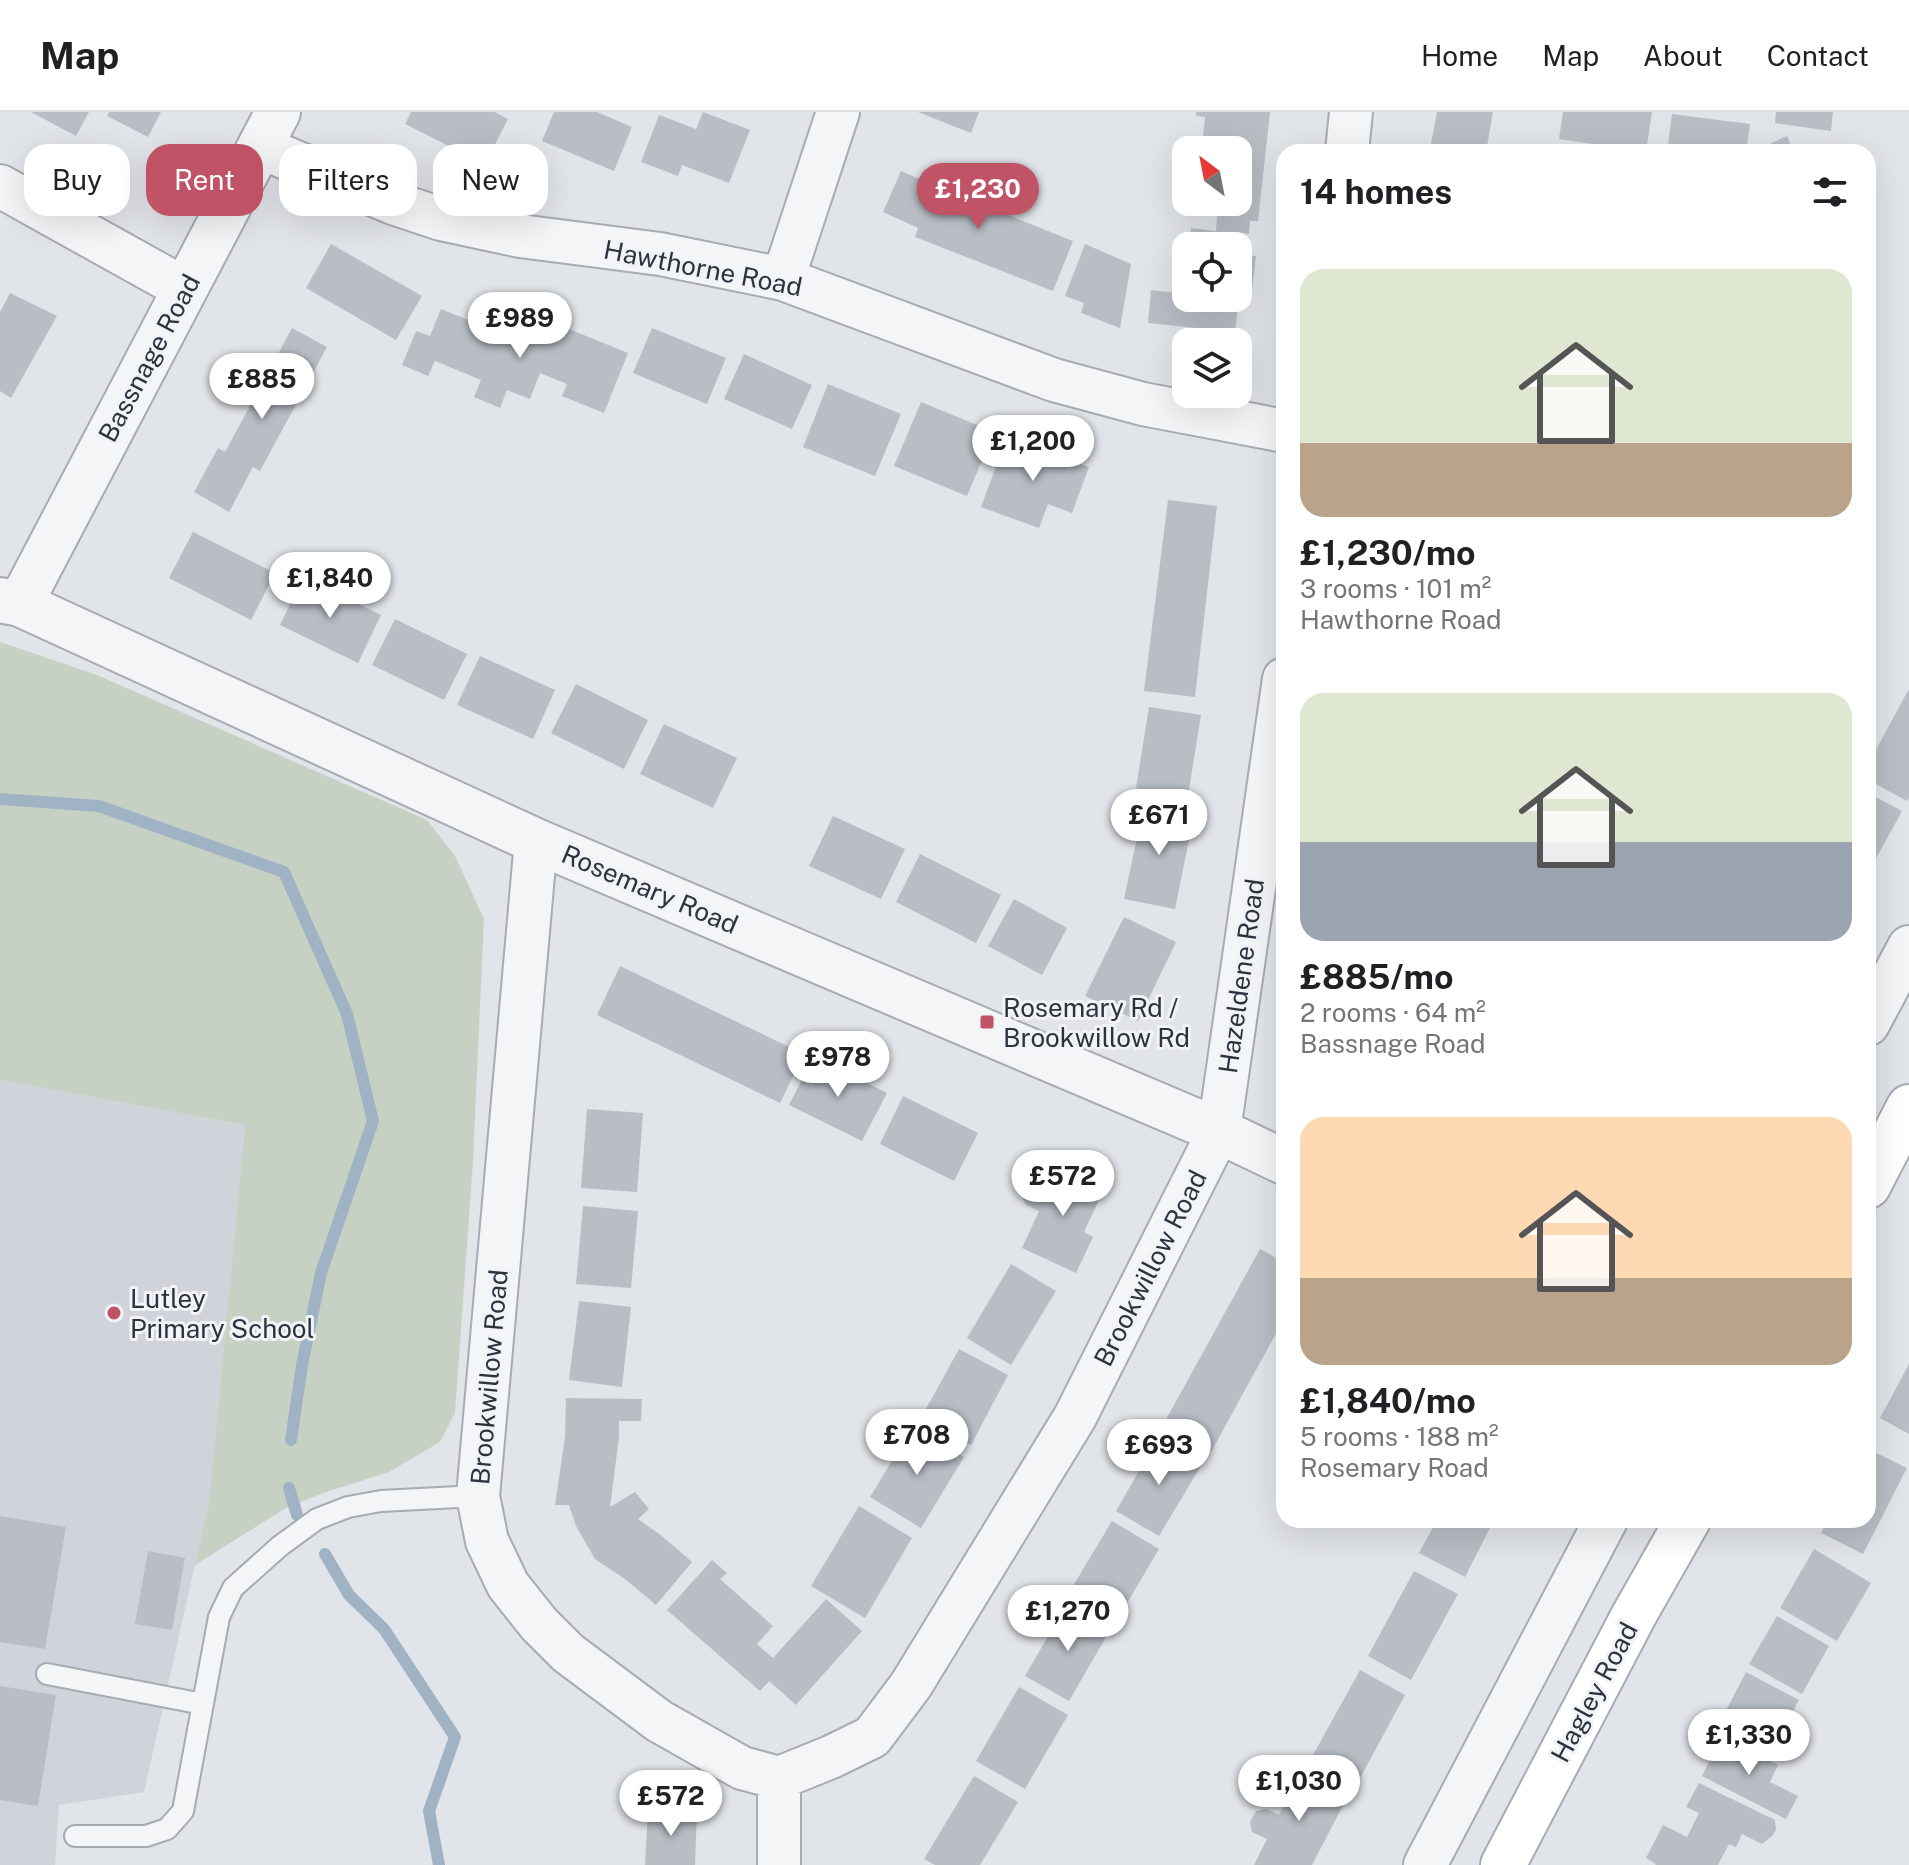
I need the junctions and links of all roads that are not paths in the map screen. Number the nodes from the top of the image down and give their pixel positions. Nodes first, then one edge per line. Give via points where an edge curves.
1 (838, 112) edge
2 (1351, 112) edge
3 (269, 130) edge
4 (1348, 144) edge
5 (0, 186) edge
6 (783, 279) junction
7 (185, 289) junction
8 (1276, 429) edge
9 (10, 602) edge
10 (1276, 735) edge
11 (536, 841) junction
12 (1909, 947) edge
13 (1876, 1009) edge
14 (1909, 1107) edge
15 (1219, 1131) junction
16 (1276, 1158) edge
17 (1876, 1171) edge
18 (478, 1496) junction
19 (1602, 1528) edge
20 (1683, 1528) edge
21 (47, 1674) dead end
22 (203, 1704) junction
23 (779, 1778) junction
24 (75, 1836) dead end
25 (779, 1865) edge
26 (1425, 1865) edge
27 (1503, 1865) edge

1 - 6 street
2 - 4 street
3 - 6 street, Hawthorne Road via 393,203 441,219
3 - 7 street, Bassnage Road
5 - 7 street
6 - 8 street, Hawthorne Road via 1054,380 1143,404
7 - 9 street, Bassnage Road
9 - 11 street, Rosemary Road
10 - 15 street, Hazeldene Road
11 - 15 street, Rosemary Road
11 - 18 street, Brookwillow Road
12 - 13 street
14 - 17 main road
15 - 16 street, Rosemary Road
15 - 23 street, Brookwillow Road via 1075,1417 911,1685 872,1737
18 - 22 lane via 348,1507 317,1519 292,1537 233,1588 219,1617
18 - 23 street, Brookwillow Road via 487,1541 508,1585 568,1653 659,1721 742,1768
19 - 26 street
20 - 27 main road, Hagley Road
21 - 22 lane
22 - 24 lane via 183,1811 167,1829 146,1836
23 - 25 street

